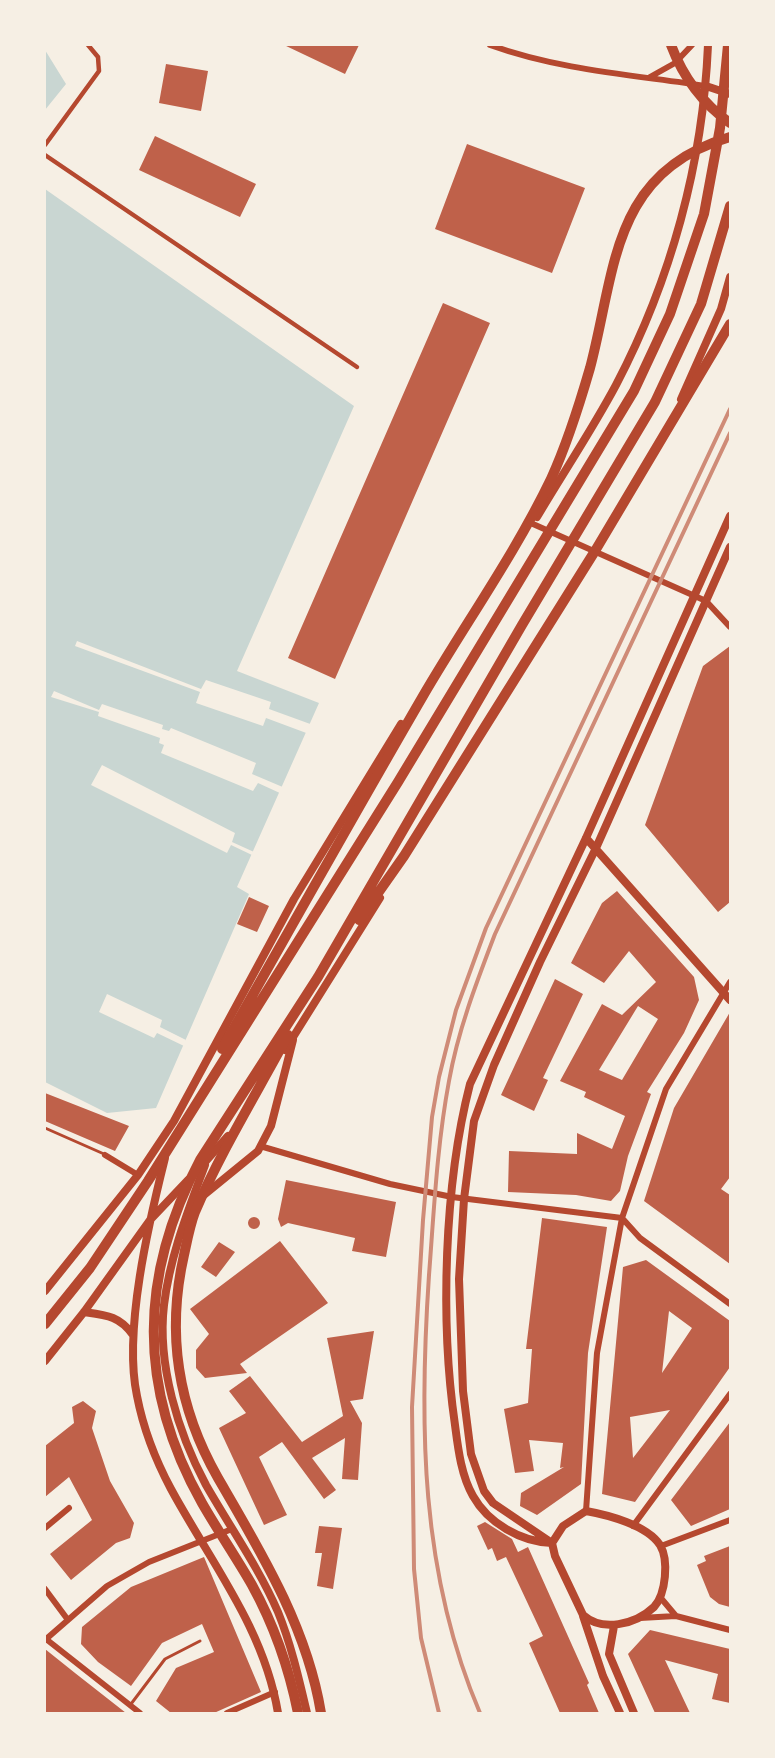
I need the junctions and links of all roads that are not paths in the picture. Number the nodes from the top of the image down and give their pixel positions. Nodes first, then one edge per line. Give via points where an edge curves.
1 (88, 45) edge
2 (490, 45) edge
3 (671, 45) edge
4 (692, 45) edge
5 (708, 45) edge
6 (728, 45) edge
7 (650, 77) junction
8 (730, 84) edge
9 (706, 86) junction
10 (730, 94) edge
11 (730, 123) edge
12 (730, 137) edge
13 (45, 145) edge
14 (45, 155) edge
15 (730, 206) edge
16 (730, 277) edge
17 (730, 324) edge
18 (357, 367) dead end
19 (730, 516) edge
20 (533, 524) junction
21 (730, 547) edge
22 (597, 551) junction
23 (693, 595) junction
24 (706, 601) junction
25 (730, 627) edge
26 (586, 838) junction
27 (596, 848) junction
28 (318, 977) junction
29 (730, 982) edge
30 (724, 993) junction
31 (730, 1000) edge
32 (296, 1034) junction
33 (174, 1121) junction
34 (45, 1128) edge
35 (260, 1146) junction
36 (105, 1155) joint
37 (206, 1161) junction
38 (138, 1175) junction
39 (148, 1181) junction
40 (452, 1197) junction
41 (464, 1199) junction
42 (186, 1216) junction
43 (622, 1218) junction
44 (150, 1220) junction
45 (45, 1291) edge
46 (730, 1304) edge
47 (84, 1312) junction
48 (45, 1324) edge
49 (133, 1335) junction
50 (45, 1361) edge
51 (730, 1394) edge
52 (69, 1508) dead end
53 (586, 1511) junction
54 (730, 1520) edge
55 (633, 1526) junction
56 (45, 1528) edge
57 (232, 1529) junction
58 (203, 1541) junction
59 (552, 1543) junction
60 (661, 1546) junction
61 (45, 1588) edge
62 (660, 1597) junction
63 (583, 1614) junction
64 (676, 1616) junction
65 (68, 1620) junction
66 (614, 1626) junction
67 (730, 1630) edge
68 (46, 1640) edge
69 (200, 1641) dead end
70 (275, 1692) junction
71 (130, 1705) junction
72 (140, 1713) edge
73 (227, 1713) edge
74 (278, 1713) edge
75 (298, 1713) edge
76 (307, 1713) edge
77 (321, 1713) edge
78 (620, 1713) edge
79 (634, 1713) edge

1 - 13 street via 98,57 99,71
2 - 7 street via 552,63
3 - 11 highway via 692,86
4 - 7 street via 675,63
5 - 9 main road
6 - 39 highway via 720,128 704,214 670,314 634,391 398,782
7 - 9 street
8 - 9 main road
9 - 10 main road
9 - 20 main road via 684,207 654,306 616,385
12 - 39 highway via 699,149 674,166 651,186 631,213 614,255 578,407 547,487 418,704
14 - 18 street
15 - 28 highway via 701,304 655,402
16 - 22 main road via 721,309 678,405
17 - 28 highway via 404,856
19 - 23 street
20 - 22 street
20 - 33 main road via 365,780 294,899
21 - 24 street
22 - 23 street
22 - 32 main road
23 - 24 street
23 - 26 street
24 - 25 street
24 - 27 street
26 - 27 street
26 - 40 street via 470,1084 462,1114
27 - 30 street
27 - 41 street via 483,1091 474,1120
28 - 75 highway via 217,1131 185,1188 161,1256 153,1304 156,1374 174,1444 202,1503 264,1608 288,1671
28 - 77 highway via 194,1213 176,1306 177,1369 191,1424 288,1604
29 - 30 street
30 - 31 street
30 - 43 street via 666,1089
32 - 35 street via 271,1126
32 - 37 main road via 228,1137
33 - 38 main road
33 - 44 main road
34 - 36 lane
35 - 40 street via 390,1184
35 - 42 street
36 - 38 street
37 - 42 main road
37 - 44 main road
38 - 45 main road
39 - 48 highway via 90,1268
40 - 41 street
40 - 59 street via 447,1344 460,1458 472,1495 486,1513 532,1542
41 - 43 street
41 - 59 street via 460,1339 471,1454 484,1491 493,1503
42 - 57 main road via 164,1307 165,1362 190,1450
43 - 46 street via 640,1238
43 - 53 street via 597,1353
44 - 47 main road
44 - 49 main road
47 - 49 main road via 113,1315
47 - 50 main road
49 - 58 main road via 136,1394 150,1439 171,1488
51 - 55 street
52 - 56 street
53 - 55 street via 614,1516
53 - 59 street via 563,1526
54 - 60 street
55 - 60 street via 650,1534
57 - 58 street
57 - 76 main road via 278,1612
58 - 65 street via 149,1562 107,1586
58 - 70 main road via 243,1610
59 - 63 street
60 - 62 street via 666,1571
61 - 65 street
62 - 64 street
62 - 66 street via 653,1607
63 - 66 street via 590,1622
63 - 78 street
64 - 66 street via 644,1617
64 - 67 street
65 - 68 street
66 - 79 street via 609,1654
68 - 71 street
69 - 71 lane via 165,1659
70 - 73 street
70 - 74 main road
71 - 72 street

